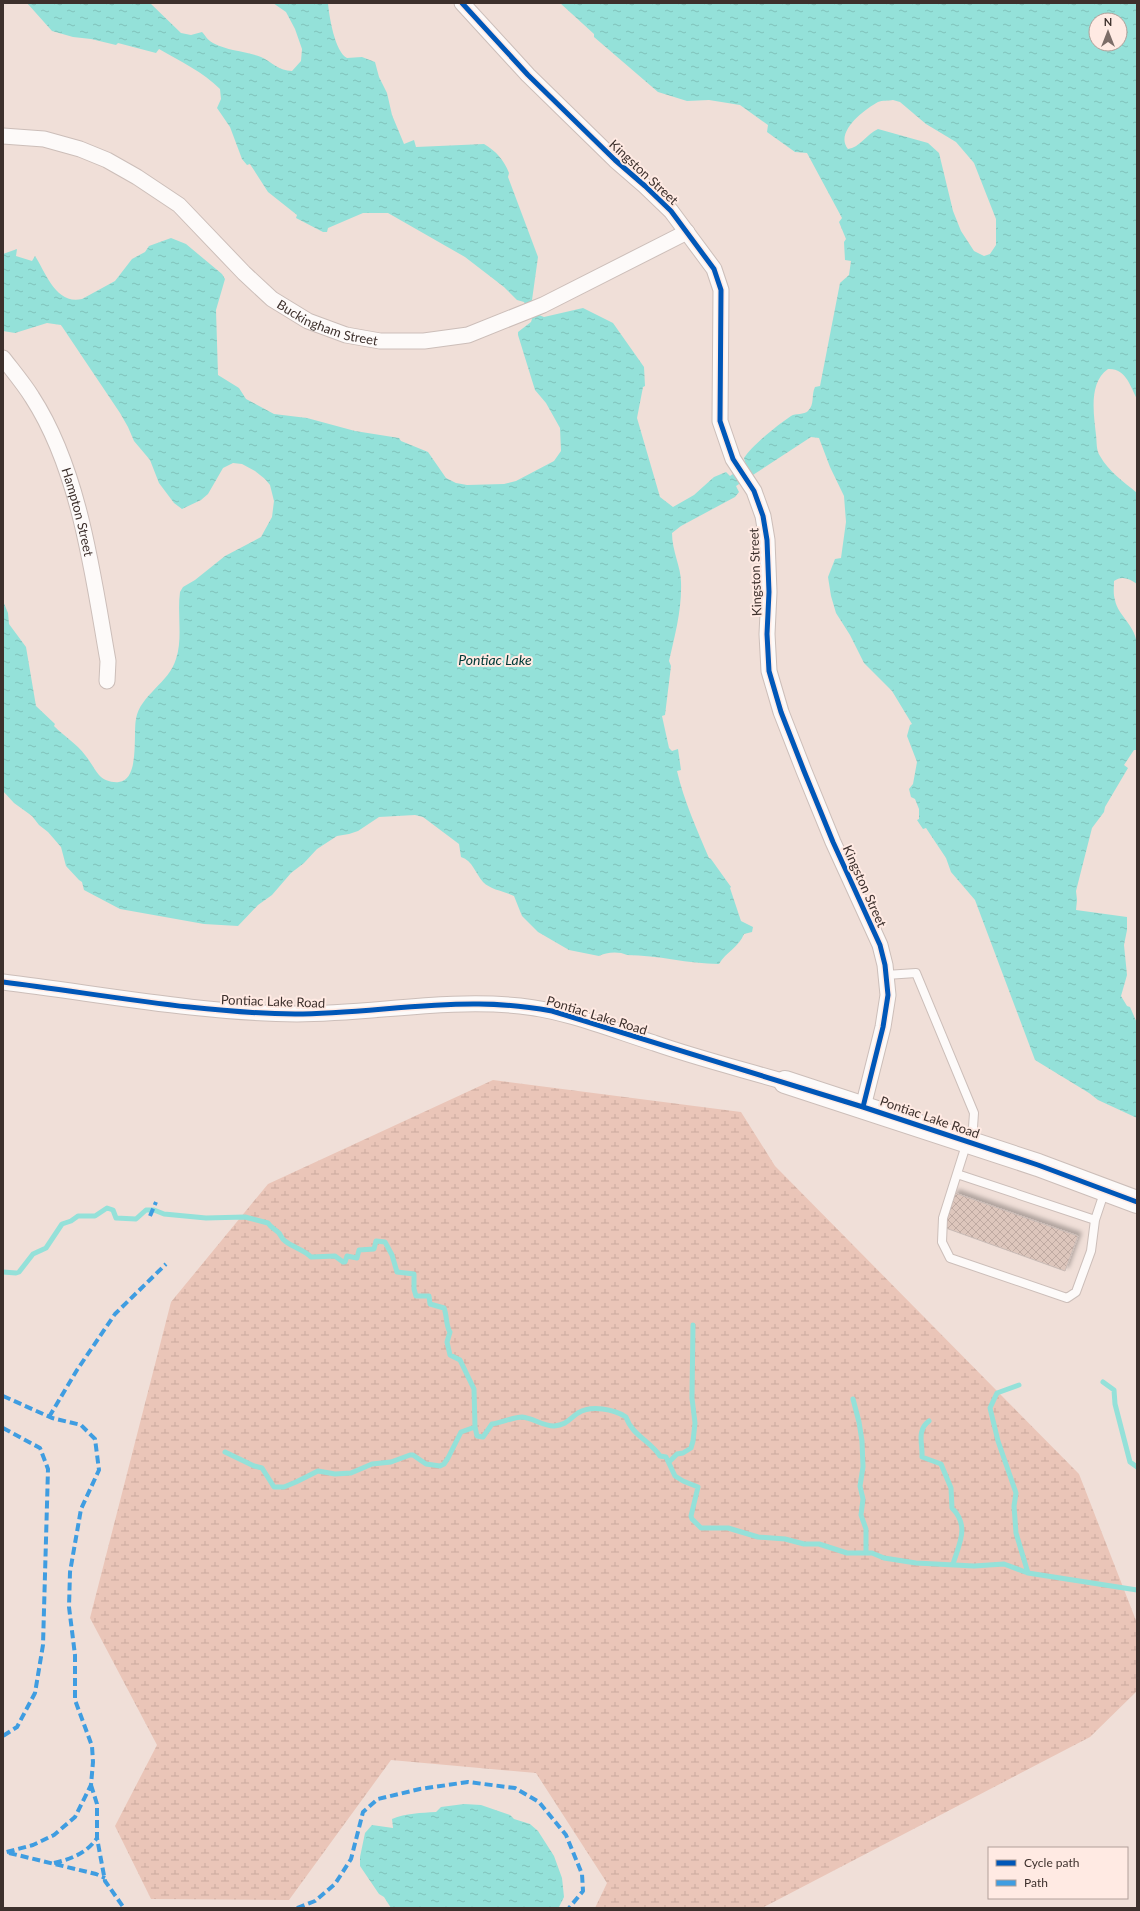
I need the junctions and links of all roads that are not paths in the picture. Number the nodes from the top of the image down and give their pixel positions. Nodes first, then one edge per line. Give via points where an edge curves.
1 (462, 3) edge
2 (3, 136) edge
3 (686, 232) junction
4 (3, 358) edge
5 (107, 681) dead end
6 (886, 975) junction
7 (3, 982) edge
8 (784, 1082) joint
9 (864, 1107) junction
10 (970, 1142) junction
11 (957, 1174) junction
12 (1105, 1190) junction
13 (1137, 1202) edge
14 (1095, 1220) junction

1 - 3 street, Kingston Street via 528,75 666,206
2 - 3 street, Buckingham Street via 44,139 80,148 137,176 179,205 272,299 308,321 346,335 380,341 424,341 468,335 543,305
3 - 6 street, Kingston Street via 714,269 721,290 720,421 733,459 754,491 763,516 767,540 769,671 781,712 804,771 880,945
4 - 5 street, Hampton Street via 33,398 68,476 86,541 108,661
6 - 9 street, Kingston Street via 888,995 883,1027
6 - 10 lane via 916,973 974,1113
7 - 8 street, Pontiac Lake Road via 161,1004 250,1012 333,1014 479,1004 520,1006 584,1020
8 - 9 street, Pontiac Lake Road
9 - 10 street, Pontiac Lake Road
10 - 11 lane
10 - 12 street, Pontiac Lake Road
11 - 14 lane
11 - 14 lane via 943,1218 942,1242 950,1258 1067,1298 1076,1292 1091,1251
12 - 13 street, Pontiac Lake Road
12 - 14 lane

